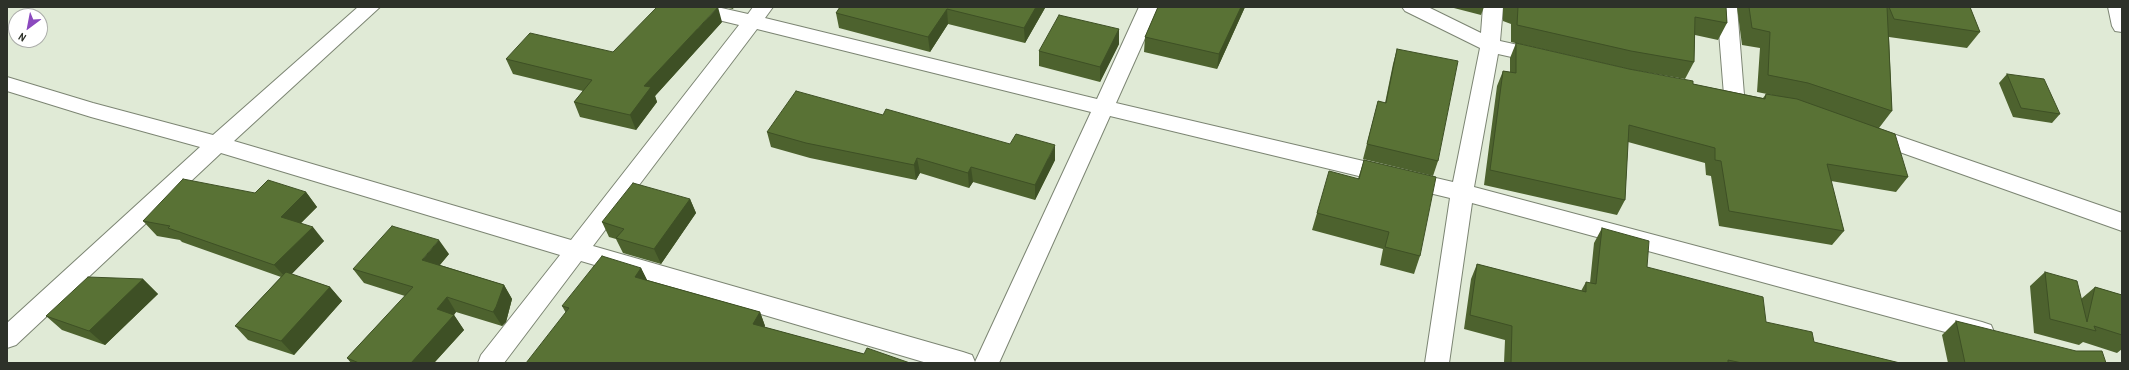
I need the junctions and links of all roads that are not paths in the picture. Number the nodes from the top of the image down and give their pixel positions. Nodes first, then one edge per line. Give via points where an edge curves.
1 (370, 7) edge
2 (688, 7) edge
3 (1149, 7) edge
4 (1412, 7) edge
5 (1493, 7) edge
6 (1727, 7) edge
7 (2118, 7) edge
8 (758, 14) edge
9 (2122, 26) edge
10 (1490, 45) junction
11 (1560, 61) edge
12 (7, 84) edge
13 (1711, 91) edge
14 (1734, 95) junction
15 (1754, 99) edge
16 (1104, 108) junction
17 (1848, 127) edge
18 (217, 144) junction
19 (1462, 192) junction
20 (2122, 222) edge
21 (577, 251) junction
22 (2001, 337) edge
23 (7, 338) edge
24 (490, 363) edge
25 (962, 363) edge
26 (987, 363) edge
27 (1437, 363) edge

1 - 18 street
2 - 8 street
3 - 16 street
4 - 10 street
5 - 10 street
6 - 14 street
7 - 9 street
8 - 16 street
8 - 21 street
10 - 11 street
10 - 19 street
12 - 18 street
13 - 14 street
14 - 15 street
16 - 19 street
16 - 26 street
17 - 20 street
18 - 21 street
18 - 23 street
19 - 22 street
19 - 27 street
21 - 24 street
21 - 25 street

